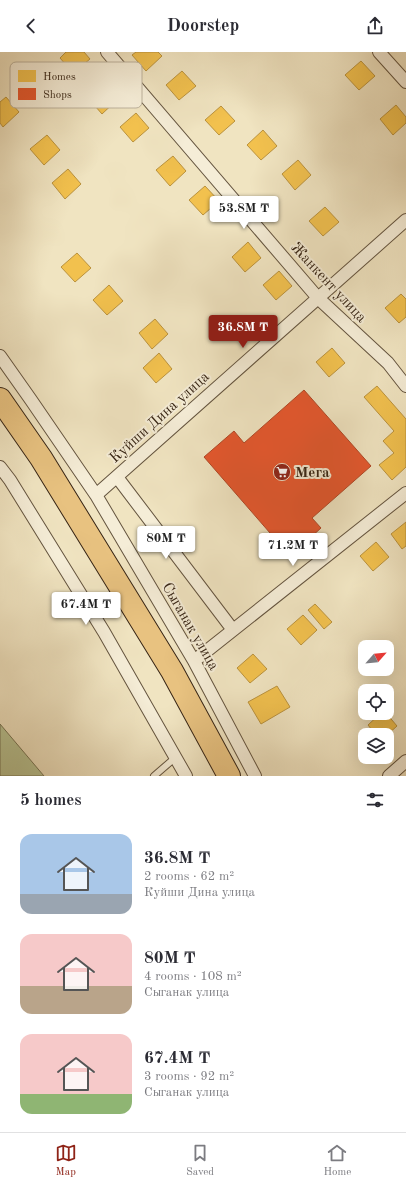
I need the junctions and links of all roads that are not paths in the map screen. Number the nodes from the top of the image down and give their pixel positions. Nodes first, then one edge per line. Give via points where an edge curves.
1 (107, 52) edge
2 (379, 52) edge
3 (116, 62) edge
4 (406, 82) edge
5 (142, 93) edge
6 (406, 220) edge
7 (318, 298) junction
8 (0, 356) edge
9 (406, 386) edge
10 (0, 399) edge
11 (0, 425) edge
12 (0, 467) edge
13 (117, 476) junction
14 (406, 493) edge
15 (96, 496) junction
16 (233, 630) junction
17 (194, 661) junction
18 (176, 757) junction
19 (406, 761) edge
20 (154, 776) edge
21 (186, 776) edge
22 (212, 776) edge
23 (229, 776) edge
24 (255, 776) edge
25 (389, 776) edge

1 - 3 street, Жанкент улица
2 - 4 street
5 - 7 street, Жанкент улица
6 - 7 street, Куйши Дина улица
7 - 9 street, Жанкент улица via 388,363
7 - 13 street, Куйши Дина улица
8 - 15 street, Сыганак улица
10 - 23 highway via 41,458 172,671
11 - 22 highway via 159,678
12 - 18 street via 104,632
13 - 15 street, Куйши Дина улица
13 - 16 street
14 - 16 street
15 - 17 street, Сыганак улица
16 - 17 street
17 - 24 street, Сыганак улица
18 - 20 lane
18 - 21 street
19 - 25 street

